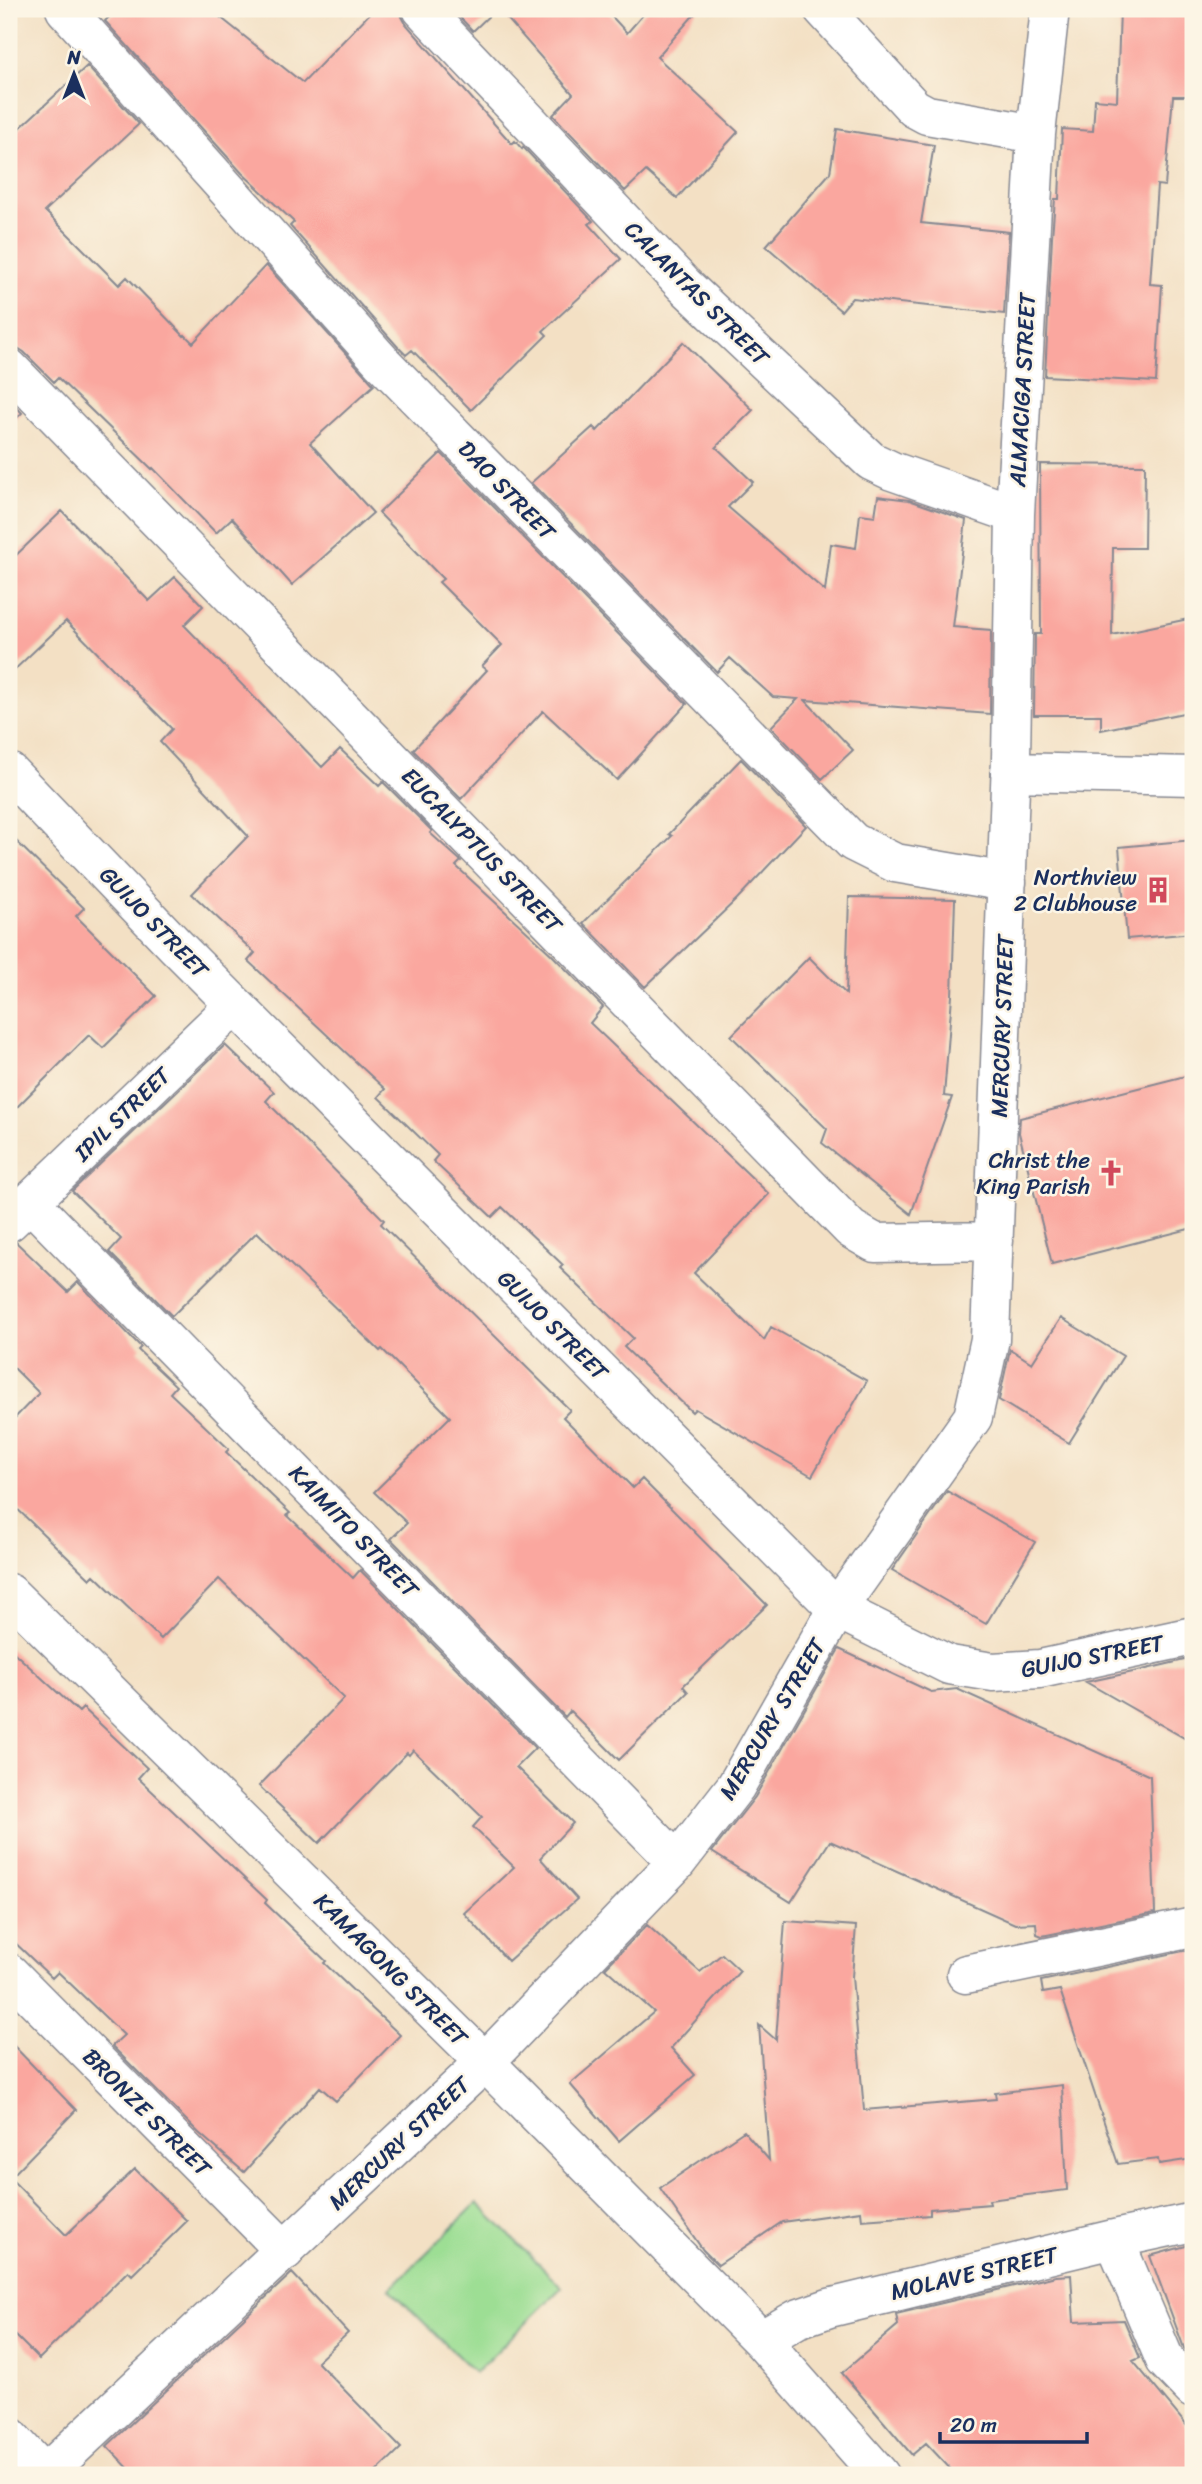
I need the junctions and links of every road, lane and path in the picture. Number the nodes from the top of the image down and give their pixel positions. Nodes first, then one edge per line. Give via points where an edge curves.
1 (65, 9) edge
2 (422, 9) edge
3 (823, 9) edge
4 (1050, 9) edge
5 (1036, 134) junction
6 (9, 368) edge
7 (1015, 514) junction
8 (9, 772) edge
9 (1010, 772) junction
10 (1193, 776) edge
11 (1007, 881) junction
12 (235, 1004) junction
13 (20, 1212) edge
14 (994, 1241) junction
15 (9, 1593) edge
16 (837, 1609) junction
17 (1193, 1636) edge
18 (677, 1862) junction
19 (1193, 1927) edge
20 (9, 1973) edge
21 (966, 1975) dead end
22 (485, 2062) junction
23 (1193, 2222) edge
24 (1114, 2239) junction
25 (285, 2250) junction
26 (761, 2340) junction
27 (1193, 2389) edge
28 (9, 2436) edge
29 (45, 2475) edge
30 (880, 2475) edge

1 - 11 street, DAO STREET via 382,362 853,842 895,863
2 - 7 street, CALANTAS STREET via 684,285 871,461
3 - 5 street via 914,108 927,115
4 - 5 street, ALMACIGA STREET
5 - 7 street, ALMACIGA STREET
6 - 14 street, EUCALYPTUS STREET via 851,1229 875,1243
7 - 9 street, ALMACIGA STREET
8 - 12 street, GUIJO STREET
9 - 10 street
9 - 11 street, MERCURY STREET
11 - 14 street, MERCURY STREET
12 - 13 street, IPIL STREET
12 - 16 street, GUIJO STREET
13 - 18 street, KAIMITO STREET
14 - 16 street, MERCURY STREET via 990,1339 973,1417
15 - 22 street, KAMAGONG STREET
16 - 17 street, GUIJO STREET via 949,1665 993,1672 1040,1669
16 - 18 street, MERCURY STREET via 736,1786
18 - 22 street, MERCURY STREET
19 - 21 street
20 - 25 street, BRONZE STREET
22 - 25 street, MERCURY STREET
22 - 26 street, KAMAGONG STREET
23 - 24 street, MOLAVE STREET
24 - 26 street, MOLAVE STREET via 829,2308 797,2319
24 - 27 street via 1165,2360
25 - 29 street, MERCURY STREET
26 - 30 street, KAMAGONG STREET
28 - 29 street

